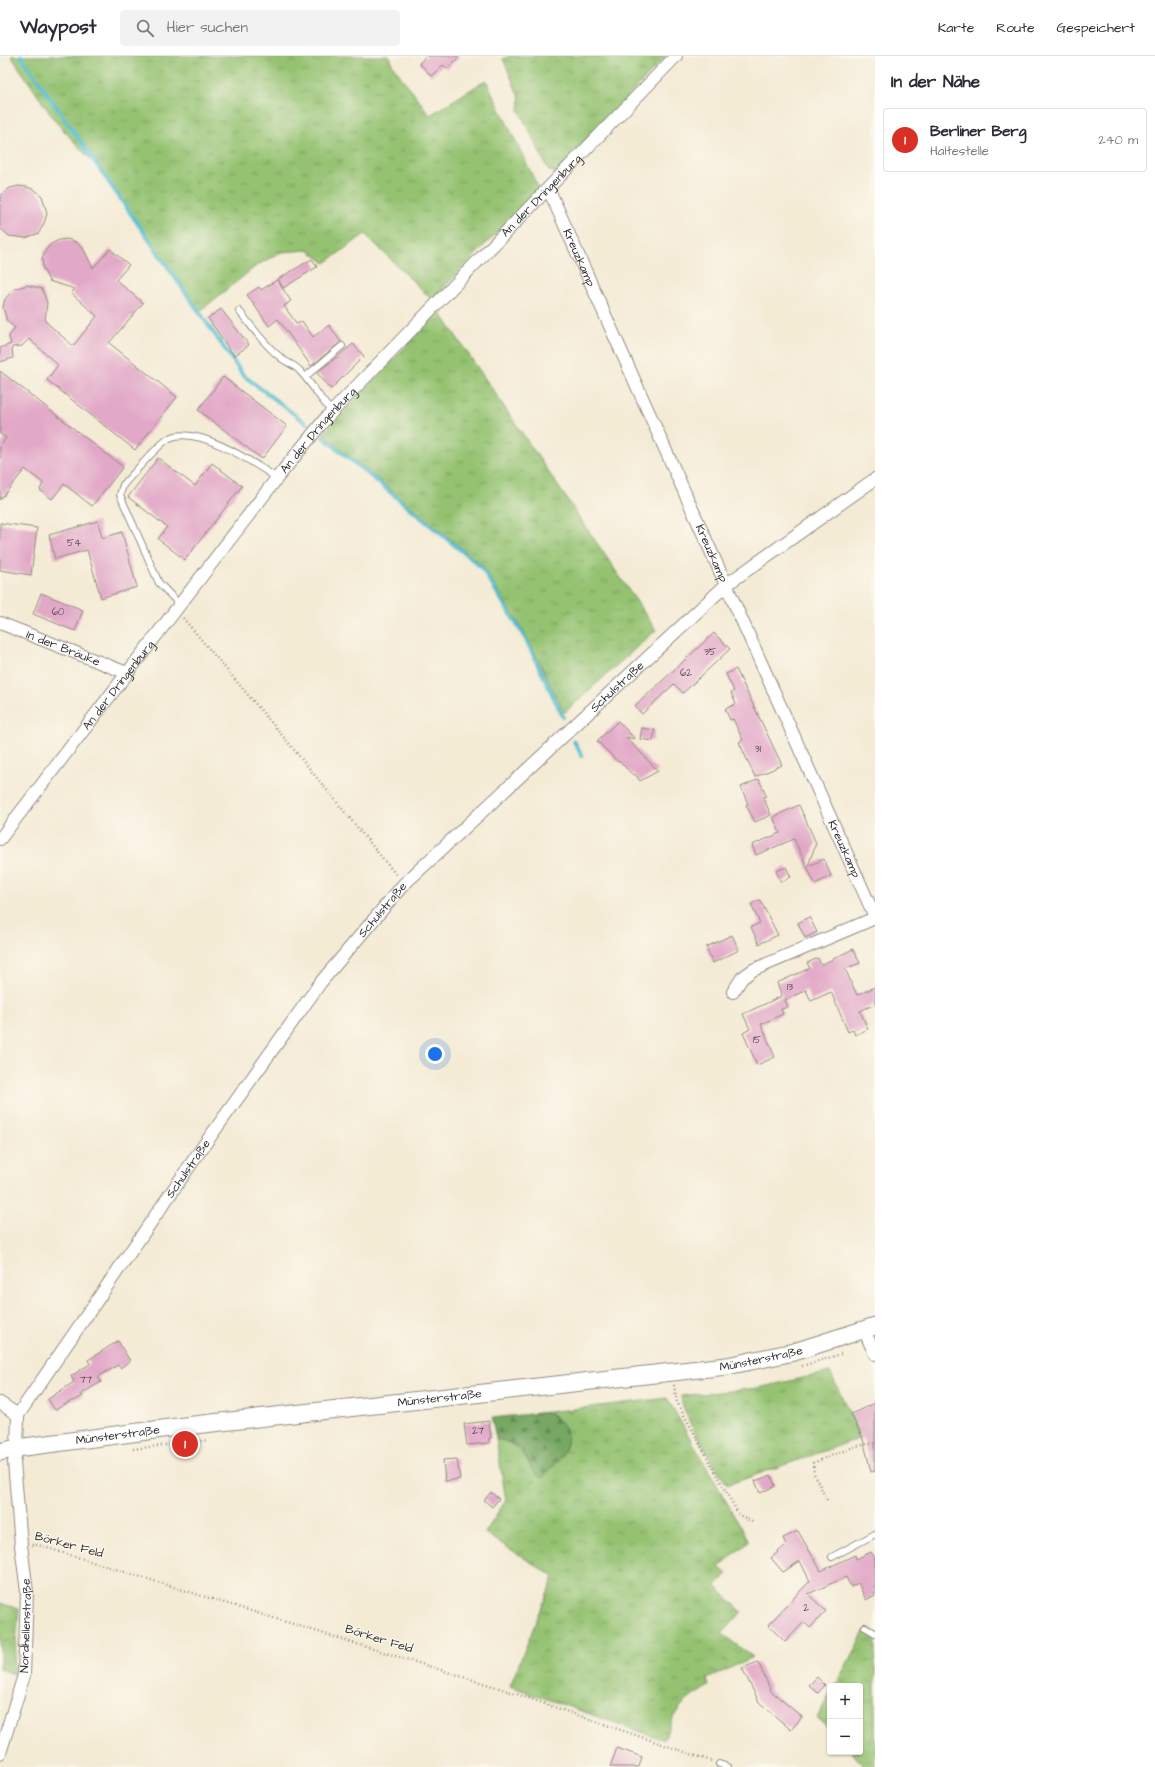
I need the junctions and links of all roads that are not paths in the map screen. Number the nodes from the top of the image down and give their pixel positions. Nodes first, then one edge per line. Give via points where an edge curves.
1 (676, 56) edge
2 (549, 190) junction
3 (239, 311) dead end
4 (342, 346) dead end
5 (306, 378) junction
6 (332, 412) junction
7 (277, 478) junction
8 (875, 479) edge
9 (726, 585) junction
10 (177, 607) junction
11 (0, 623) edge
12 (127, 674) junction
13 (0, 839) edge
14 (875, 918) edge
15 (733, 992) dead end
16 (870, 1328) edge
17 (875, 1354) edge
18 (0, 1403) edge
19 (18, 1414) junction
20 (17, 1448) junction
21 (0, 1452) edge
22 (875, 1534) edge
23 (832, 1557) dead end
24 (865, 1627) dead end
25 (875, 1633) edge
26 (0, 1752) edge
27 (719, 1764) road end
28 (728, 1767) edge

1 - 2 street, An der Dringenburg
2 - 6 street, An der Dringenburg
2 - 9 street, Kreuzkamp
3 - 5 lane via 281,359 291,362
4 - 5 lane
5 - 6 lane via 320,400
6 - 7 street, An der Dringenburg
7 - 10 street, An der Dringenburg
7 - 10 lane via 246,458 198,436 178,435 167,439 123,485 120,495 159,584
8 - 9 street, Schulstraße
9 - 14 street, Kreuzkamp
9 - 19 street, Schulstraße via 403,885 321,982 202,1148
10 - 12 street, An der Dringenburg
11 - 12 street, In der Bräuke
12 - 13 street, An der Dringenburg
14 - 15 street, Kreuzkamp via 753,970 742,978
16 - 17 street
16 - 20 main road, Münsterstraße via 794,1352 727,1366 185,1426
18 - 19 street
19 - 20 street
20 - 21 main road, Münsterstraße
20 - 26 street, Nordhellenstraße via 14,1462 27,1592 24,1675
22 - 23 lane
24 - 25 lane
27 - 28 lane

